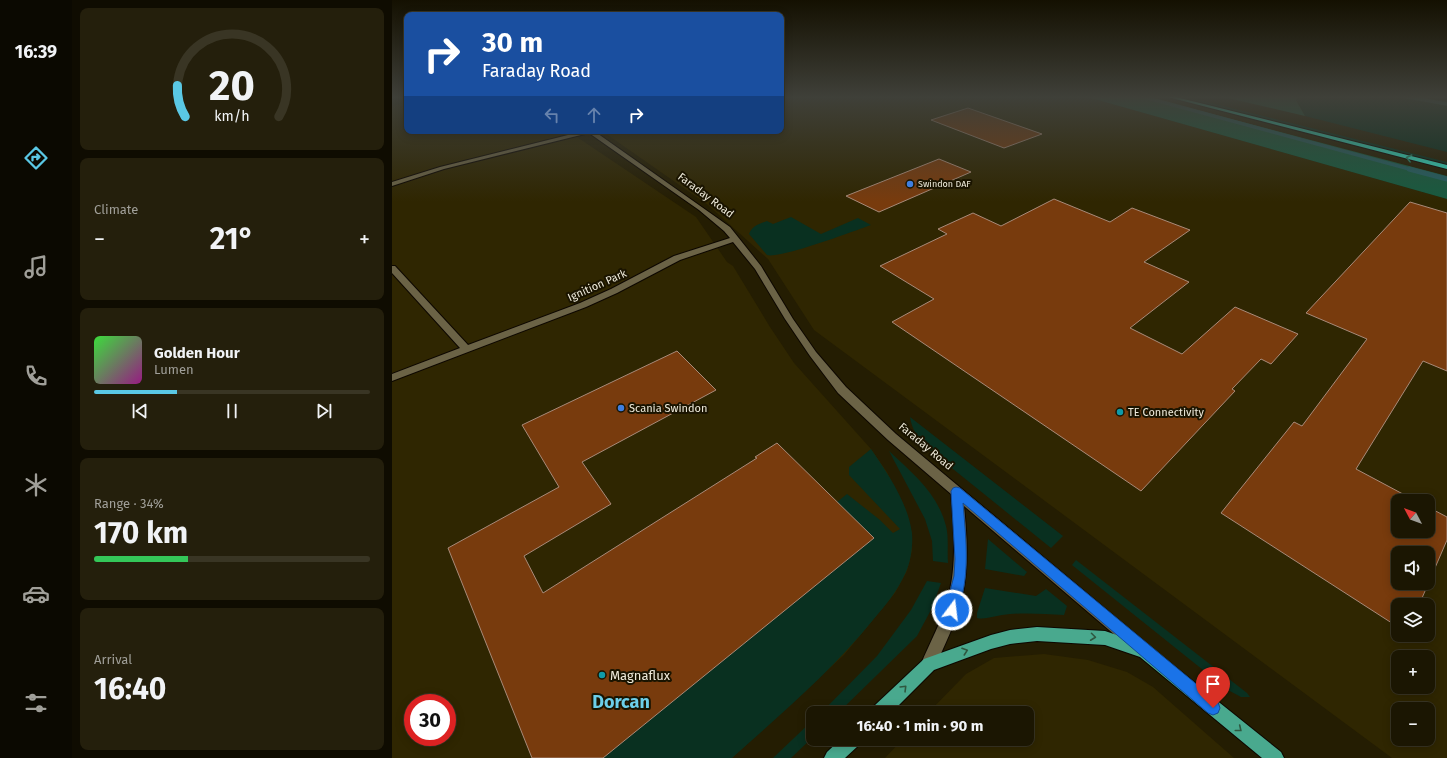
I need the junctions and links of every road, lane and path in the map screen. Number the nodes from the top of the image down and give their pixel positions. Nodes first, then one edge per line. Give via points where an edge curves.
1 (1307, 131) edge
2 (1334, 131) edge
3 (578, 134) edge
4 (594, 134) edge
5 (1368, 140) dead end
6 (1447, 167) edge
7 (392, 184) edge
8 (735, 239) junction
9 (392, 268) edge
10 (467, 350) junction
11 (392, 378) edge
12 (956, 491) junction
13 (1144, 651) junction
14 (929, 664) junction
15 (886, 706) edge
16 (846, 746) edge
17 (834, 758) edge
18 (1275, 758) edge

6 -> 1 highway
2 - 5 highway
3 - 7 street via 442,168
4 - 8 street, Faraday Road via 713,218
8 - 10 street, Ignition Park via 677,258 583,305
8 - 12 street, Faraday Road via 758,268 813,354 842,390 892,437
9 - 10 street
10 - 11 street, Ignition Park
12 - 13 street, Faraday Road
12 - 14 street via 960,576 952,610
14 -> 13 main road via 991,642 1038,634 1105,638
13 -> 18 main road, Faraday Road
15 -> 14 main road
16 - 17 main road

